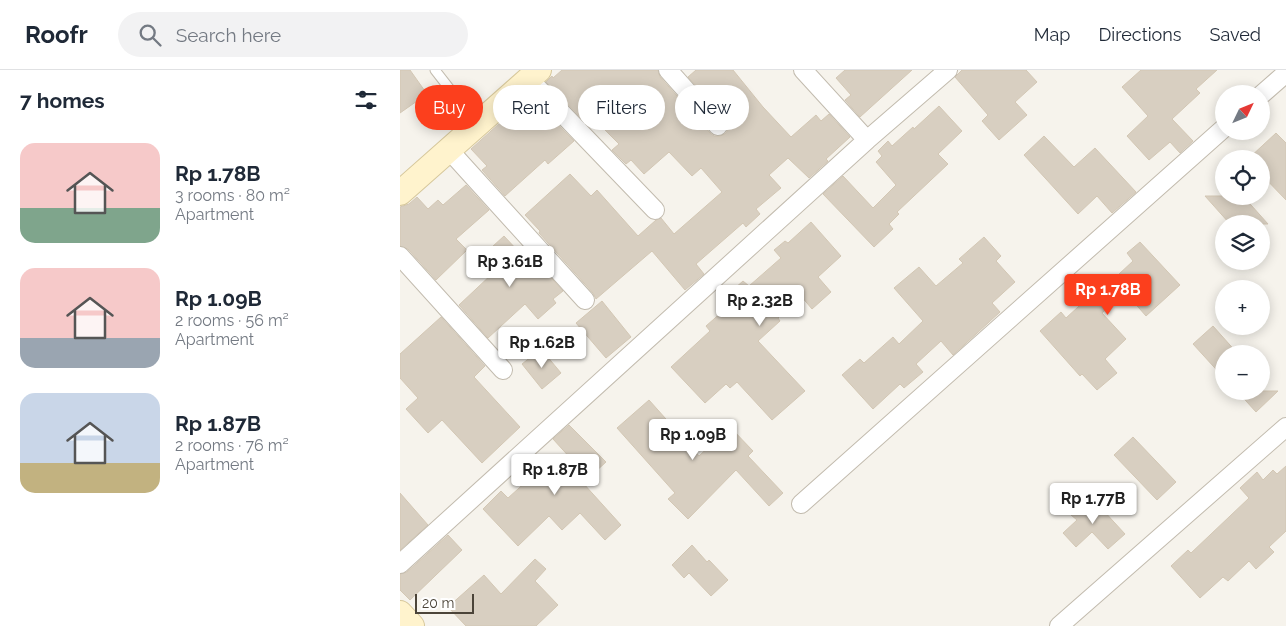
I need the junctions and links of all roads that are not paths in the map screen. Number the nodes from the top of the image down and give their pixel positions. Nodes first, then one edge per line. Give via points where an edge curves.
1 (435, 70) edge
2 (668, 70) edge
3 (803, 70) edge
4 (948, 70) edge
5 (1282, 70) edge
6 (534, 74) edge
7 (1286, 74) edge
8 (447, 85) edge
9 (681, 85) edge
10 (1270, 87) edge
11 (483, 119) edge
12 (471, 130) edge
13 (1215, 136) edge
14 (867, 140) junction
15 (449, 150) junction
16 (400, 193) edge
17 (655, 210) dead end
18 (400, 256) edge
19 (585, 300) dead end
20 (503, 370) dead end
21 (1286, 427) edge
22 (801, 504) dead end
23 (400, 564) edge
24 (400, 613) edge
25 (412, 626) edge
26 (1059, 626) edge

1 - 8 lane
2 - 9 street
3 - 14 street
4 - 14 street
5 - 7 street
6 - 11 main road
6 - 17 street
7 - 10 street
12 - 15 main road
13 - 22 street
14 - 23 street
15 - 16 main road
15 - 19 street
18 - 20 street
21 - 26 street
24 - 25 main road

